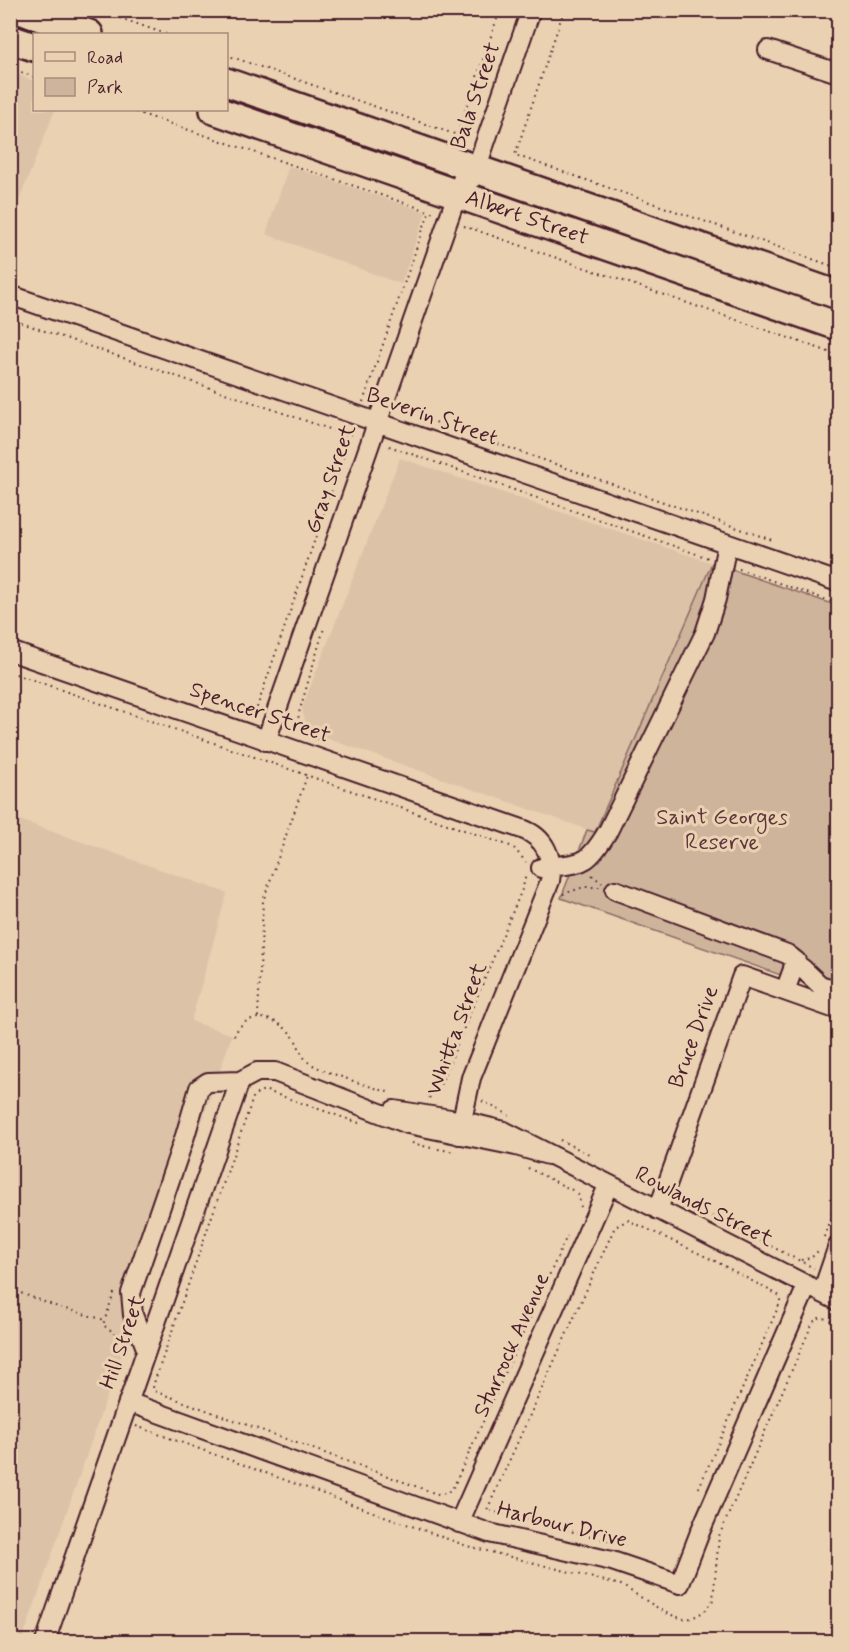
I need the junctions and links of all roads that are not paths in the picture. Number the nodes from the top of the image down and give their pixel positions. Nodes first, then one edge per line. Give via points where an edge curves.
1 (20, 10) edge
2 (531, 10) edge
3 (86, 33) edge
4 (10, 39) edge
5 (33, 47) edge
6 (768, 50) dead end
7 (838, 72) edge
8 (228, 83) edge
9 (217, 111) edge
10 (472, 167) junction
11 (462, 195) junction
12 (10, 295) edge
13 (838, 295) edge
14 (838, 326) edge
15 (375, 423) junction
16 (727, 544) junction
17 (838, 582) edge
18 (10, 651) edge
19 (266, 741) junction
20 (537, 860) junction
21 (615, 890) dead end
22 (793, 968) junction
23 (785, 991) junction
24 (838, 991) edge
25 (838, 1010) edge
26 (240, 1081) junction
27 (458, 1132) junction
28 (608, 1186) junction
29 (658, 1210) junction
30 (838, 1246) edge
31 (815, 1289) junction
32 (838, 1301) edge
33 (147, 1348) junction
34 (128, 1402) junction
35 (459, 1522) junction
36 (45, 1641) edge

1 - 3 highway
2 - 10 street, Bala Street
4 - 5 highway
6 - 7 street
8 - 10 highway, Albert Street
9 - 11 highway, Albert Street
10 - 11 street, Gray Street
10 - 13 highway, Albert Street
11 - 14 highway, Albert Street
11 - 15 street, Gray Street
12 - 15 street, Beverin Street
15 - 16 street, Beverin Street
15 - 19 street, Gray Street
16 - 17 street, Beverin Street
16 - 20 street via 705,633 597,850 578,864
18 - 19 street, Spencer Street
19 - 20 street, Spencer Street via 493,819 518,831
20 - 27 street, Whitta Street via 537,891 464,1067
20 - 27 street, Whitta Street via 547,892 473,1071
21 - 22 street via 787,954 796,961
22 - 23 street
22 - 24 street via 802,968 820,985
23 - 25 street, Bruce Drive
23 - 29 street, Bruce Drive via 742,976
26 - 27 street, Rowlands Street via 261,1067 363,1104
26 - 33 street, Hill Street
26 - 33 street via 208,1082 196,1096 131,1293 135,1323
27 - 28 street, Rowlands Street via 504,1131
28 - 29 street, Rowlands Street
28 - 35 street, Sturrock Avenue
29 - 31 street, Rowlands Street
30 - 31 street via 828,1275
31 - 32 street, Rowlands Street
31 - 35 street, Harbour Drive via 700,1532 680,1584 612,1561 499,1536
33 - 34 street, Hill Street
34 - 35 street, Harbour Drive
34 - 36 street, Hill Street

